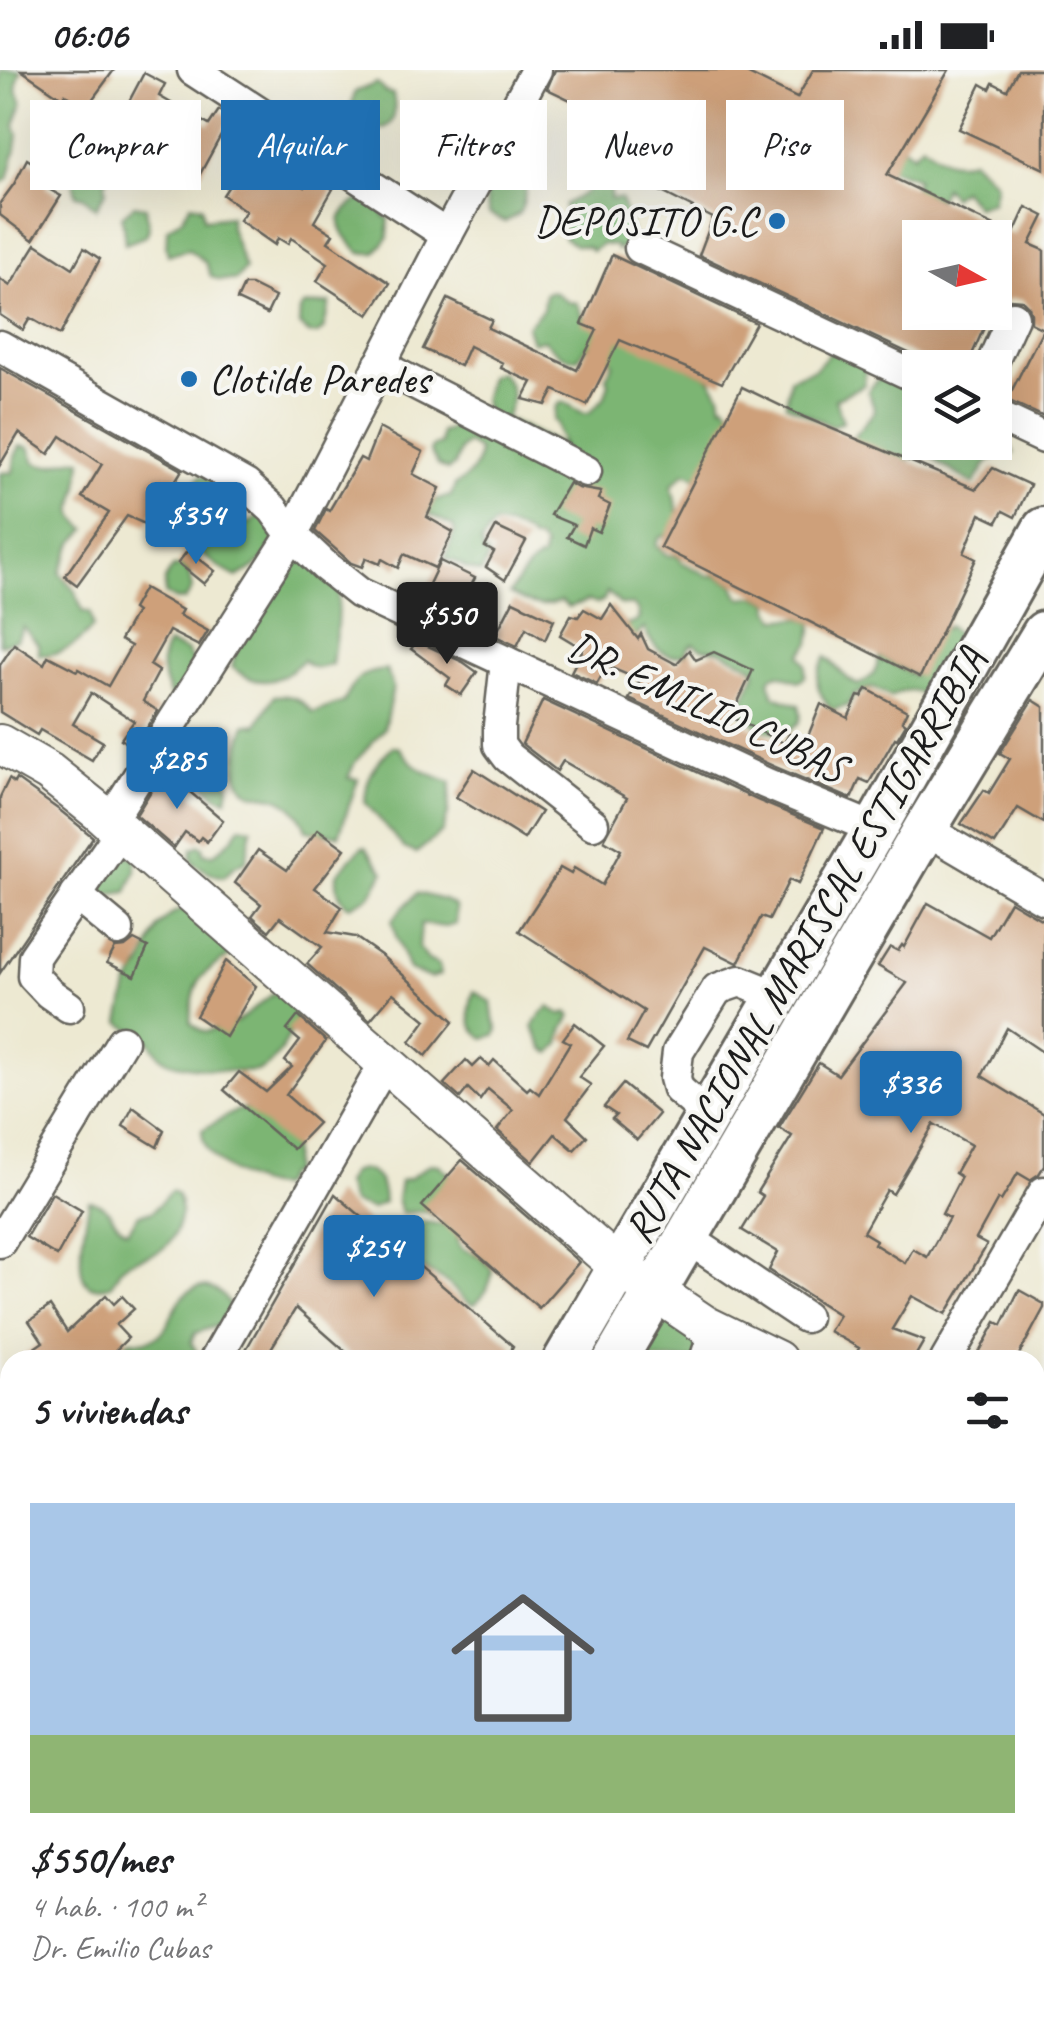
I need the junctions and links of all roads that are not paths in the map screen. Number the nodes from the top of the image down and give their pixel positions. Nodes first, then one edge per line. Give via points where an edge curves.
1 (193, 70) edge
2 (527, 74) edge
3 (447, 236) junction
4 (640, 248) dead end
5 (1013, 317) dead end
6 (0, 346) edge
7 (998, 350) edge
8 (380, 366) junction
9 (902, 371) edge
10 (1012, 422) edge
11 (1044, 438) edge
12 (586, 471) dead end
13 (1044, 529) edge
14 (292, 535) junction
15 (1044, 633) edge
16 (506, 662) junction
17 (0, 744) edge
18 (593, 824) dead end
19 (116, 826) junction
20 (874, 829) junction
21 (924, 830) junction
22 (76, 895) junction
23 (1044, 899) edge
24 (118, 930) dead end
25 (777, 996) junction
26 (68, 1006) dead end
27 (122, 1041) dead end
28 (385, 1063) junction
29 (708, 1115) junction
30 (1044, 1192) edge
31 (686, 1238) junction
32 (0, 1242) edge
33 (619, 1267) junction
34 (654, 1293) junction
35 (805, 1318) dead end
36 (710, 1345) edge
37 (221, 1350) edge
38 (570, 1350) edge
39 (621, 1350) edge
40 (952, 1350) edge

1 - 3 street
2 - 3 street
3 - 8 street
4 - 9 street
5 - 7 street
6 - 14 street, DR. EMILIO CUBAS via 246,486
8 - 12 street
8 - 14 street
10 - 11 street
13 - 20 highway, RUTA NACIONAL MARISCAL ESTIGARRIBIA
14 - 16 street, DR. EMILIO CUBAS via 359,593
14 - 19 street
15 - 21 highway, RUTA NACIONAL MARISCAL ESTIGARRIBIA
16 - 18 street via 499,745
16 - 20 street, DR. EMILIO CUBAS
17 - 19 main road
19 - 22 street
19 - 28 main road
20 - 25 highway, RUTA NACIONAL MARISCAL ESTIGARRIBIA
21 - 23 street
21 - 31 highway, RUTA NACIONAL MARISCAL ESTIGARRIBIA
22 - 24 street
22 - 26 street via 34,957 33,976
25 - 29 highway, RUTA NACIONAL MARISCAL ESTIGARRIBIA
25 - 29 street via 740,980 717,989 678,1052 678,1089
27 - 32 street
28 - 33 main road
28 - 37 street
29 - 33 highway, RUTA NACIONAL MARISCAL ESTIGARRIBIA
30 - 40 street
31 - 34 highway, RUTA NACIONAL MARISCAL ESTIGARRIBIA
31 - 35 street
33 - 34 main road
33 - 38 highway, RUTA NACIONAL MARISCAL ESTIGARRIBIA
34 - 36 main road
34 - 39 highway, RUTA NACIONAL MARISCAL ESTIGARRIBIA

